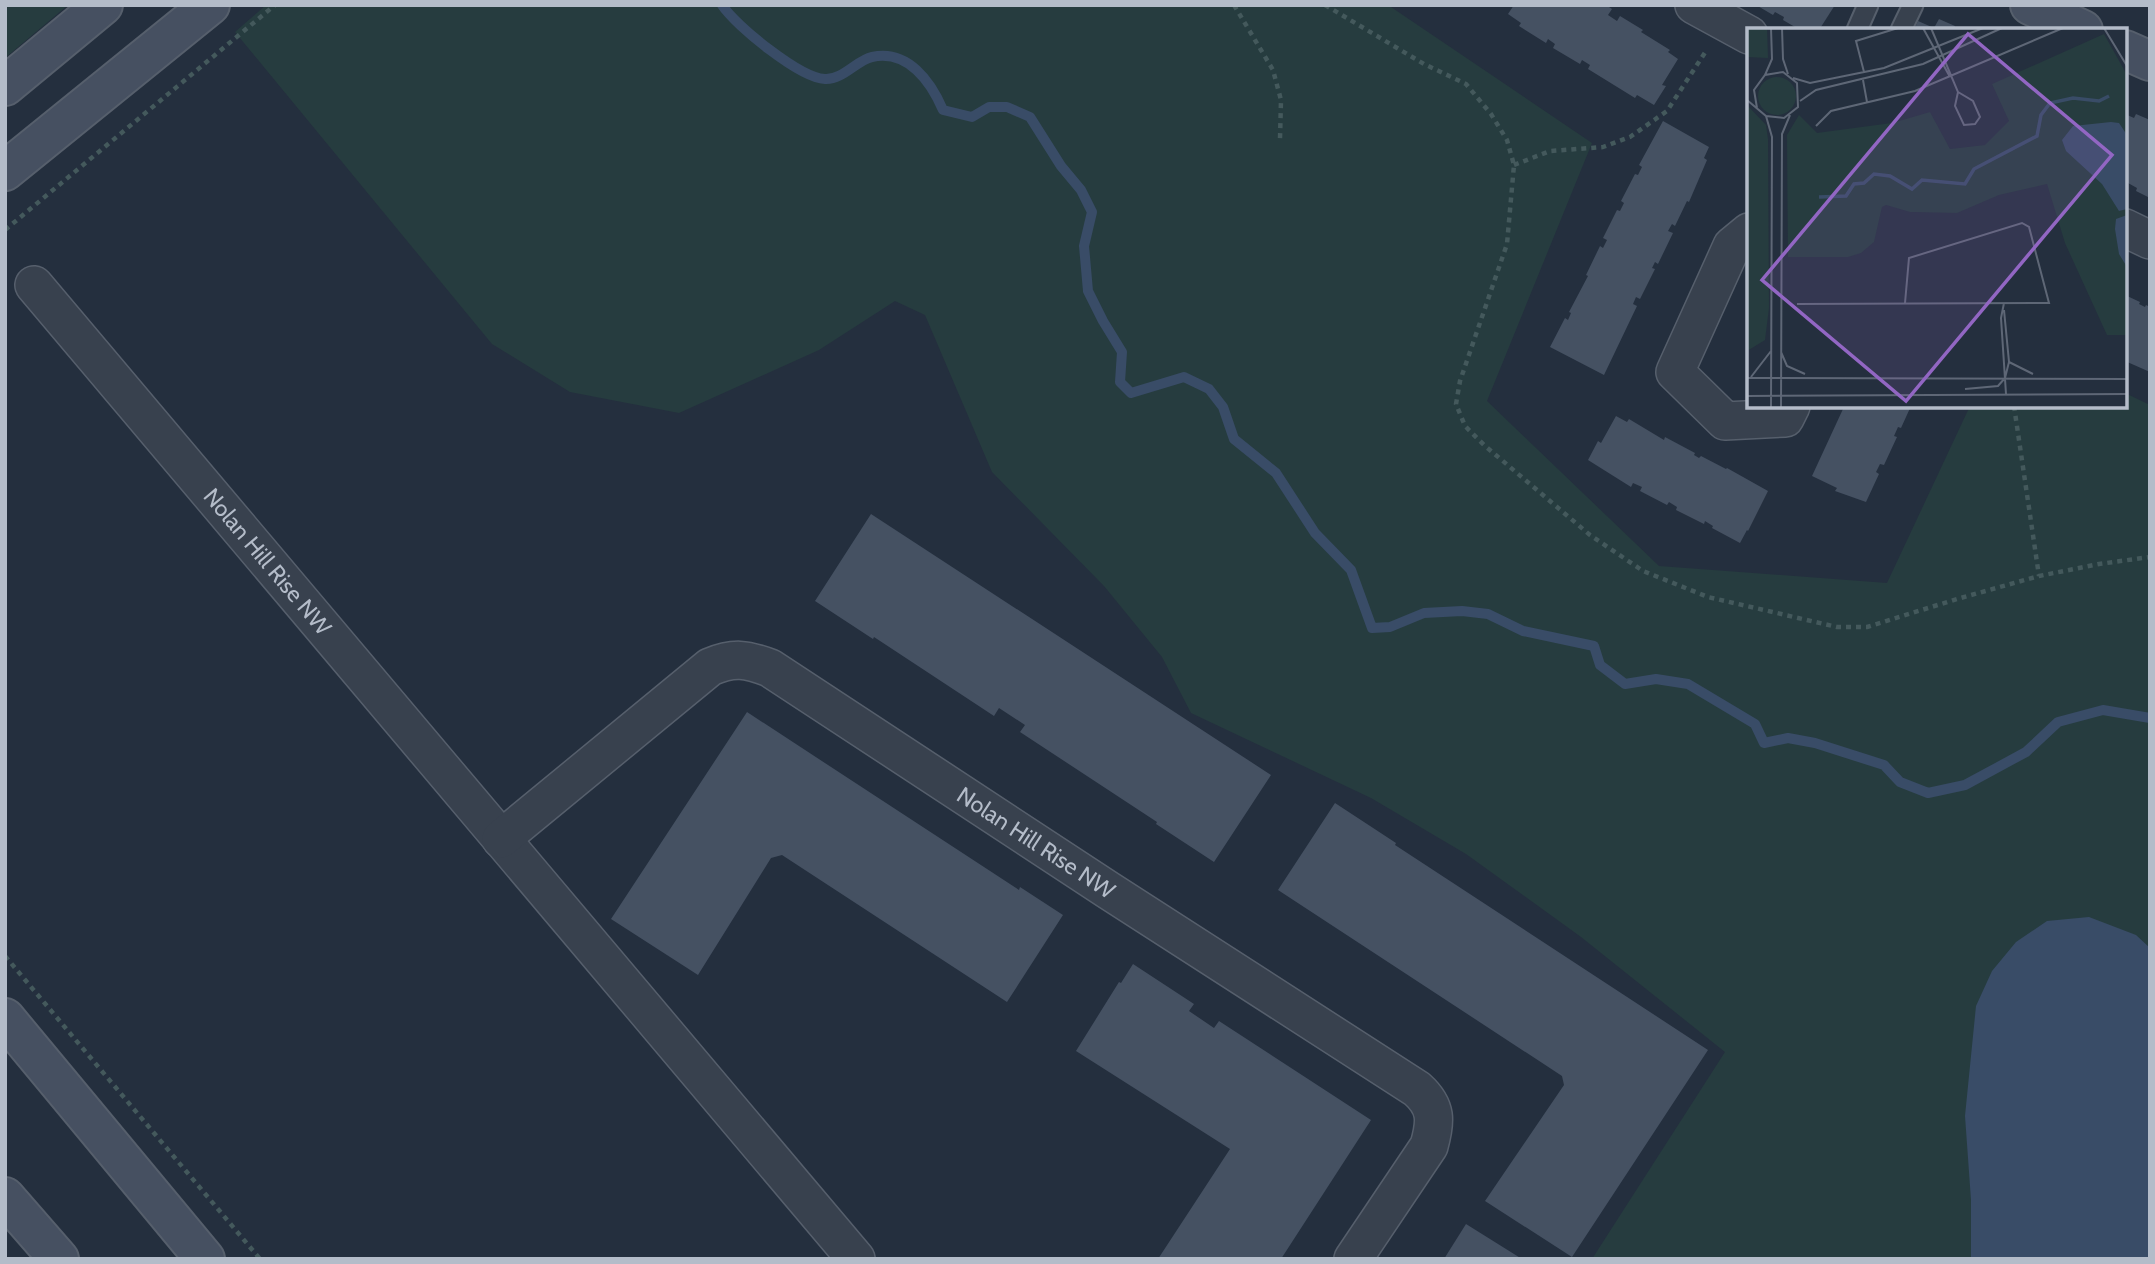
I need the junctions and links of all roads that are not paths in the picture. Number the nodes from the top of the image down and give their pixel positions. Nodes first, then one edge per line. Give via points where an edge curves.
1 (103, 5) edge
2 (210, 5) edge
3 (1868, 5) edge
4 (1913, 5) edge
5 (2030, 5) edge
6 (1858, 28) edge
7 (1902, 28) edge
8 (2078, 28) edge
9 (2127, 51) edge
10 (2150, 61) edge
11 (5, 86) edge
12 (5, 171) edge
13 (2127, 230) edge
14 (1747, 234) edge
15 (2150, 240) edge
16 (34, 285) dead end
17 (1790, 408) edge
18 (501, 839) junction
19 (5, 1018) edge
20 (5, 1197) edge
21 (58, 1259) edge
22 (205, 1259) edge
23 (856, 1259) edge
24 (1353, 1259) edge

1 - 11 street
2 - 12 street
3 - 6 lane
4 - 7 lane
5 - 8 street
9 - 10 street
13 - 15 street
14 - 17 street via 1732,246 1675,372 1725,421 1785,418
16 - 18 street, Nolan Hill Rise NW
18 - 23 street, Nolan Hill Rise NW
18 - 24 street, Nolan Hill Rise NW via 709,667 730,659 770,668 1428,1100 1434,1114 1429,1146
19 - 22 street
20 - 21 street

